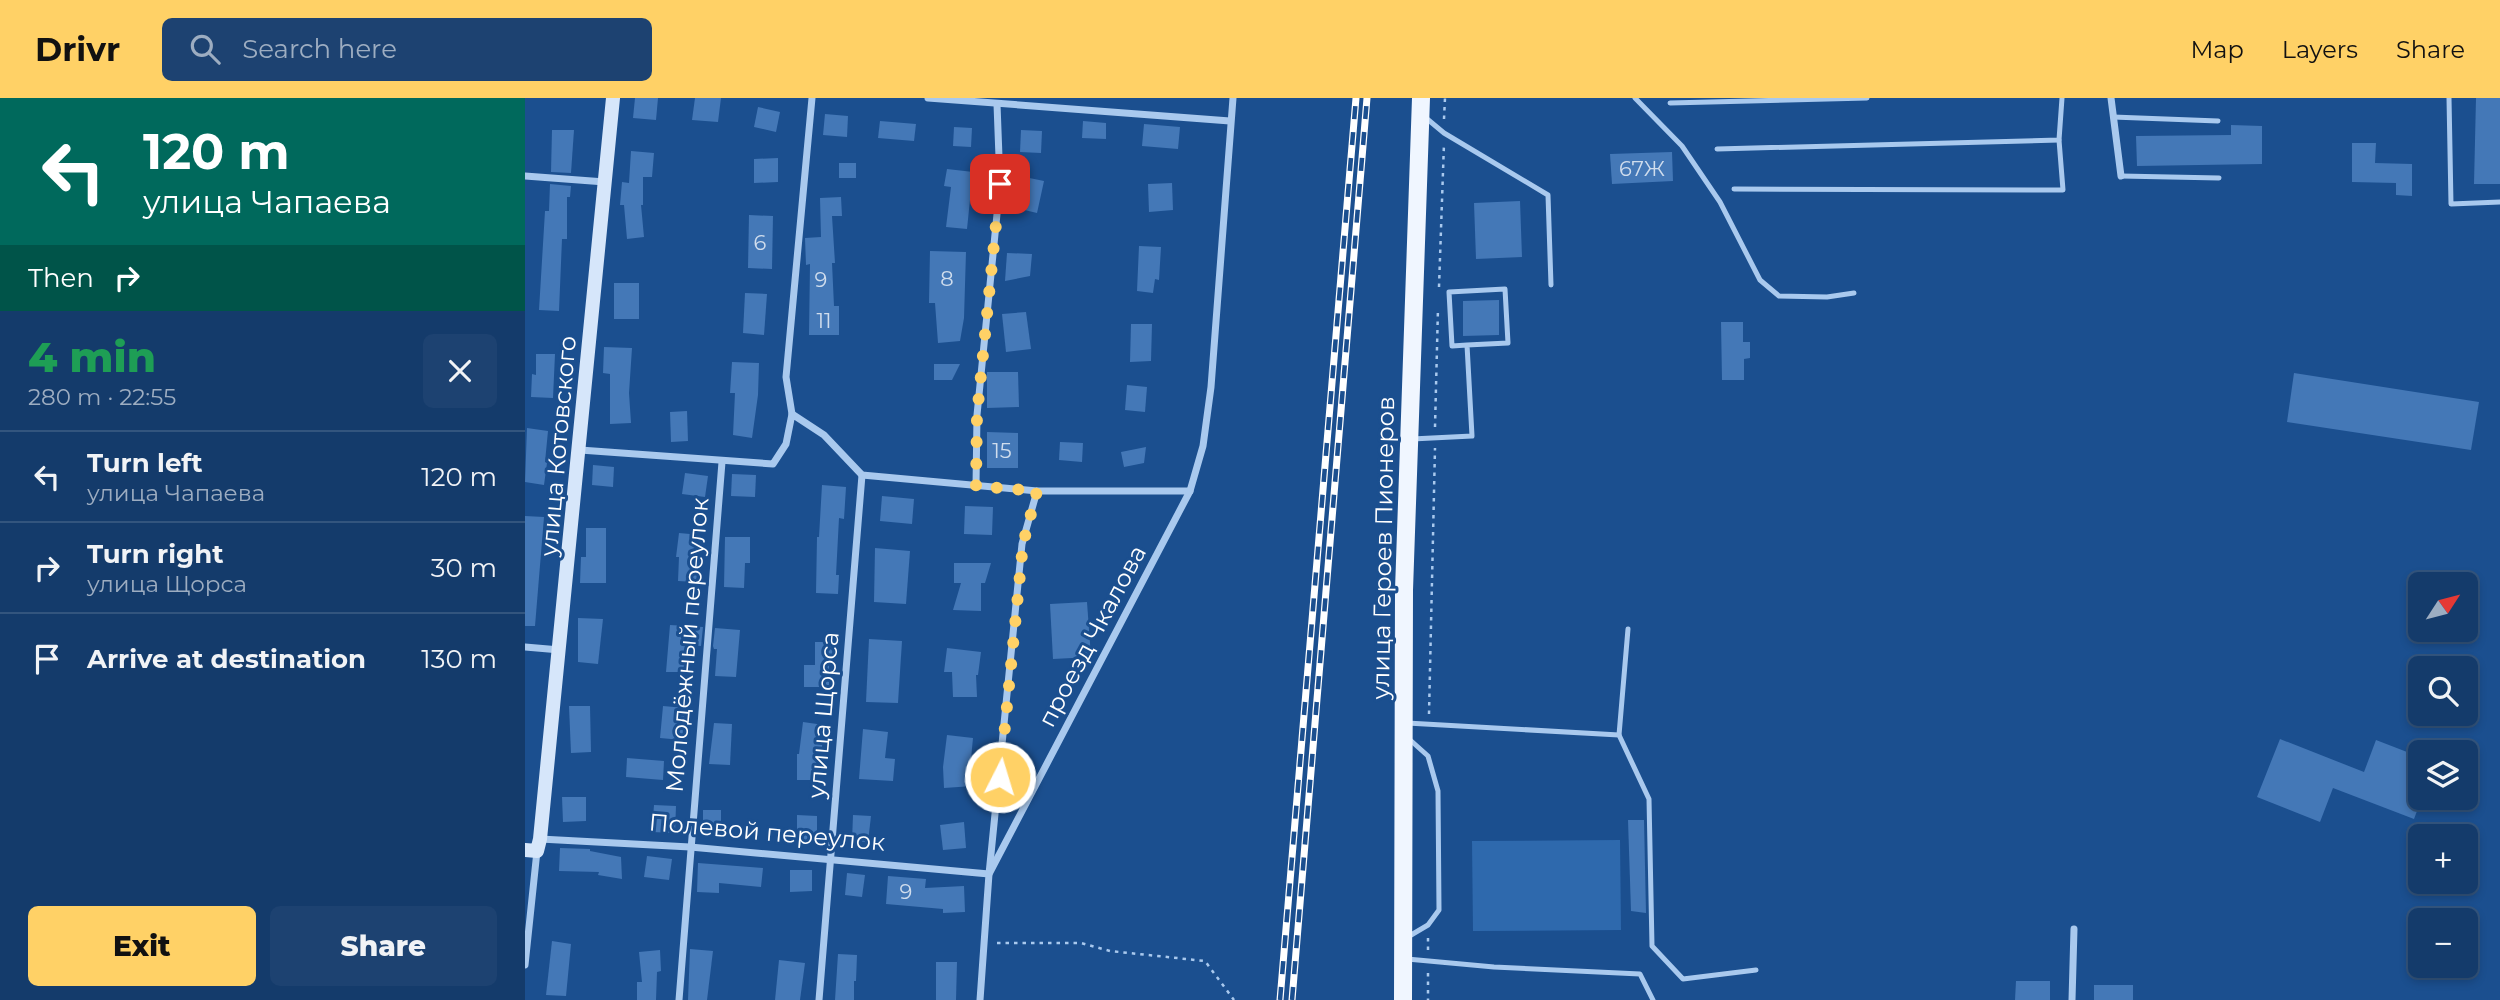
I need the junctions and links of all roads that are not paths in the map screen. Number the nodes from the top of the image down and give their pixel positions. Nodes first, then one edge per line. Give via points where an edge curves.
1 (613, 98) edge
2 (811, 98) edge
3 (928, 98) edge
4 (1233, 98) edge
5 (1635, 98) edge
6 (1867, 98) edge
7 (2062, 98) edge
8 (2111, 98) edge
9 (2449, 98) edge
10 (1670, 103) dead end
11 (997, 104) junction
12 (1421, 106) edge
13 (2113, 117) junction
14 (1230, 121) junction
15 (2218, 121) dead end
16 (2059, 140) junction
17 (1717, 149) dead end
18 (525, 176) edge
19 (2121, 176) joint
20 (2219, 178) dead end
21 (605, 183) junction
22 (1734, 188) dead end
23 (2500, 202) edge
24 (1551, 285) dead end
25 (1854, 293) dead end
26 (1467, 345) junction
27 (792, 414) junction
28 (1409, 439) junction
29 (580, 450) junction
30 (722, 462) junction
31 (862, 475) junction
32 (976, 486) junction
33 (1037, 491) junction
34 (1190, 491) junction
35 (1629, 629) dead end
36 (525, 647) edge
37 (561, 650) junction
38 (1404, 729) junction
39 (1619, 734) junction
40 (534, 847) edge
41 (690, 847) junction
42 (831, 860) junction
43 (989, 874) junction
44 (2074, 929) dead end
45 (1403, 940) junction
46 (1403, 958) junction
47 (525, 965) edge
48 (1756, 970) dead end
49 (679, 1000) edge
50 (819, 1000) edge
51 (980, 1000) edge
52 (1403, 1000) edge
53 (1653, 1000) edge
54 (2072, 1000) edge

1 - 21 street, улица Котовского
2 - 27 street via 786,377
3 - 11 street
4 - 14 street
5 - 25 lane via 1690,157 1761,280 1779,296
6 - 10 lane
7 - 16 lane
8 - 13 street
9 - 23 lane via 2452,204
11 - 14 street
11 - 32 street via 1000,184 977,415
12 - 24 lane via 1444,133 1548,195
12 - 28 main road, улица Героев Пионеров
13 - 15 lane
13 - 19 street
14 - 34 street via 1211,387 1203,446
16 - 17 lane
16 - 22 lane via 2063,190
18 - 21 street
19 - 20 lane
21 - 29 street, улица Котовского
26 - 26 lane via 1452,346 1449,292 1505,289 1508,343
26 - 28 lane via 1472,436
27 - 30 street via 786,444 773,464
27 - 31 street via 824,435
28 - 38 main road, улица Героев Пионеров
29 - 30 street
29 - 37 street, улица Котовского
30 - 41 street, Молодёжный переулок
31 - 32 street
31 - 42 street, улица Щорса
32 - 33 street
33 - 34 street
33 - 43 street, проезд Чкалова via 1023,544
34 - 43 street, проезд Чкалова
35 - 39 lane
36 - 37 street
37 - 40 street, улица Котовского
38 - 39 lane via 1428,724
38 - 45 main road, улица Героев Пионеров
38 - 45 lane via 1428,756 1438,791 1439,910 1428,925
39 - 48 lane via 1649,799 1652,946 1683,979
40 - 41 street, Полевой переулок
40 - 47 street, улица Котовского
41 - 42 street, Полевой переулок
41 - 49 street, Молодёжный переулок
42 - 43 street, Полевой переулок
42 - 50 street, улица Щорса
43 - 51 street, проезд Чкалова
44 - 54 street
45 - 46 main road, улица Героев Пионеров
46 - 52 main road, улица Героев Пионеров
46 - 53 lane via 1640,974

